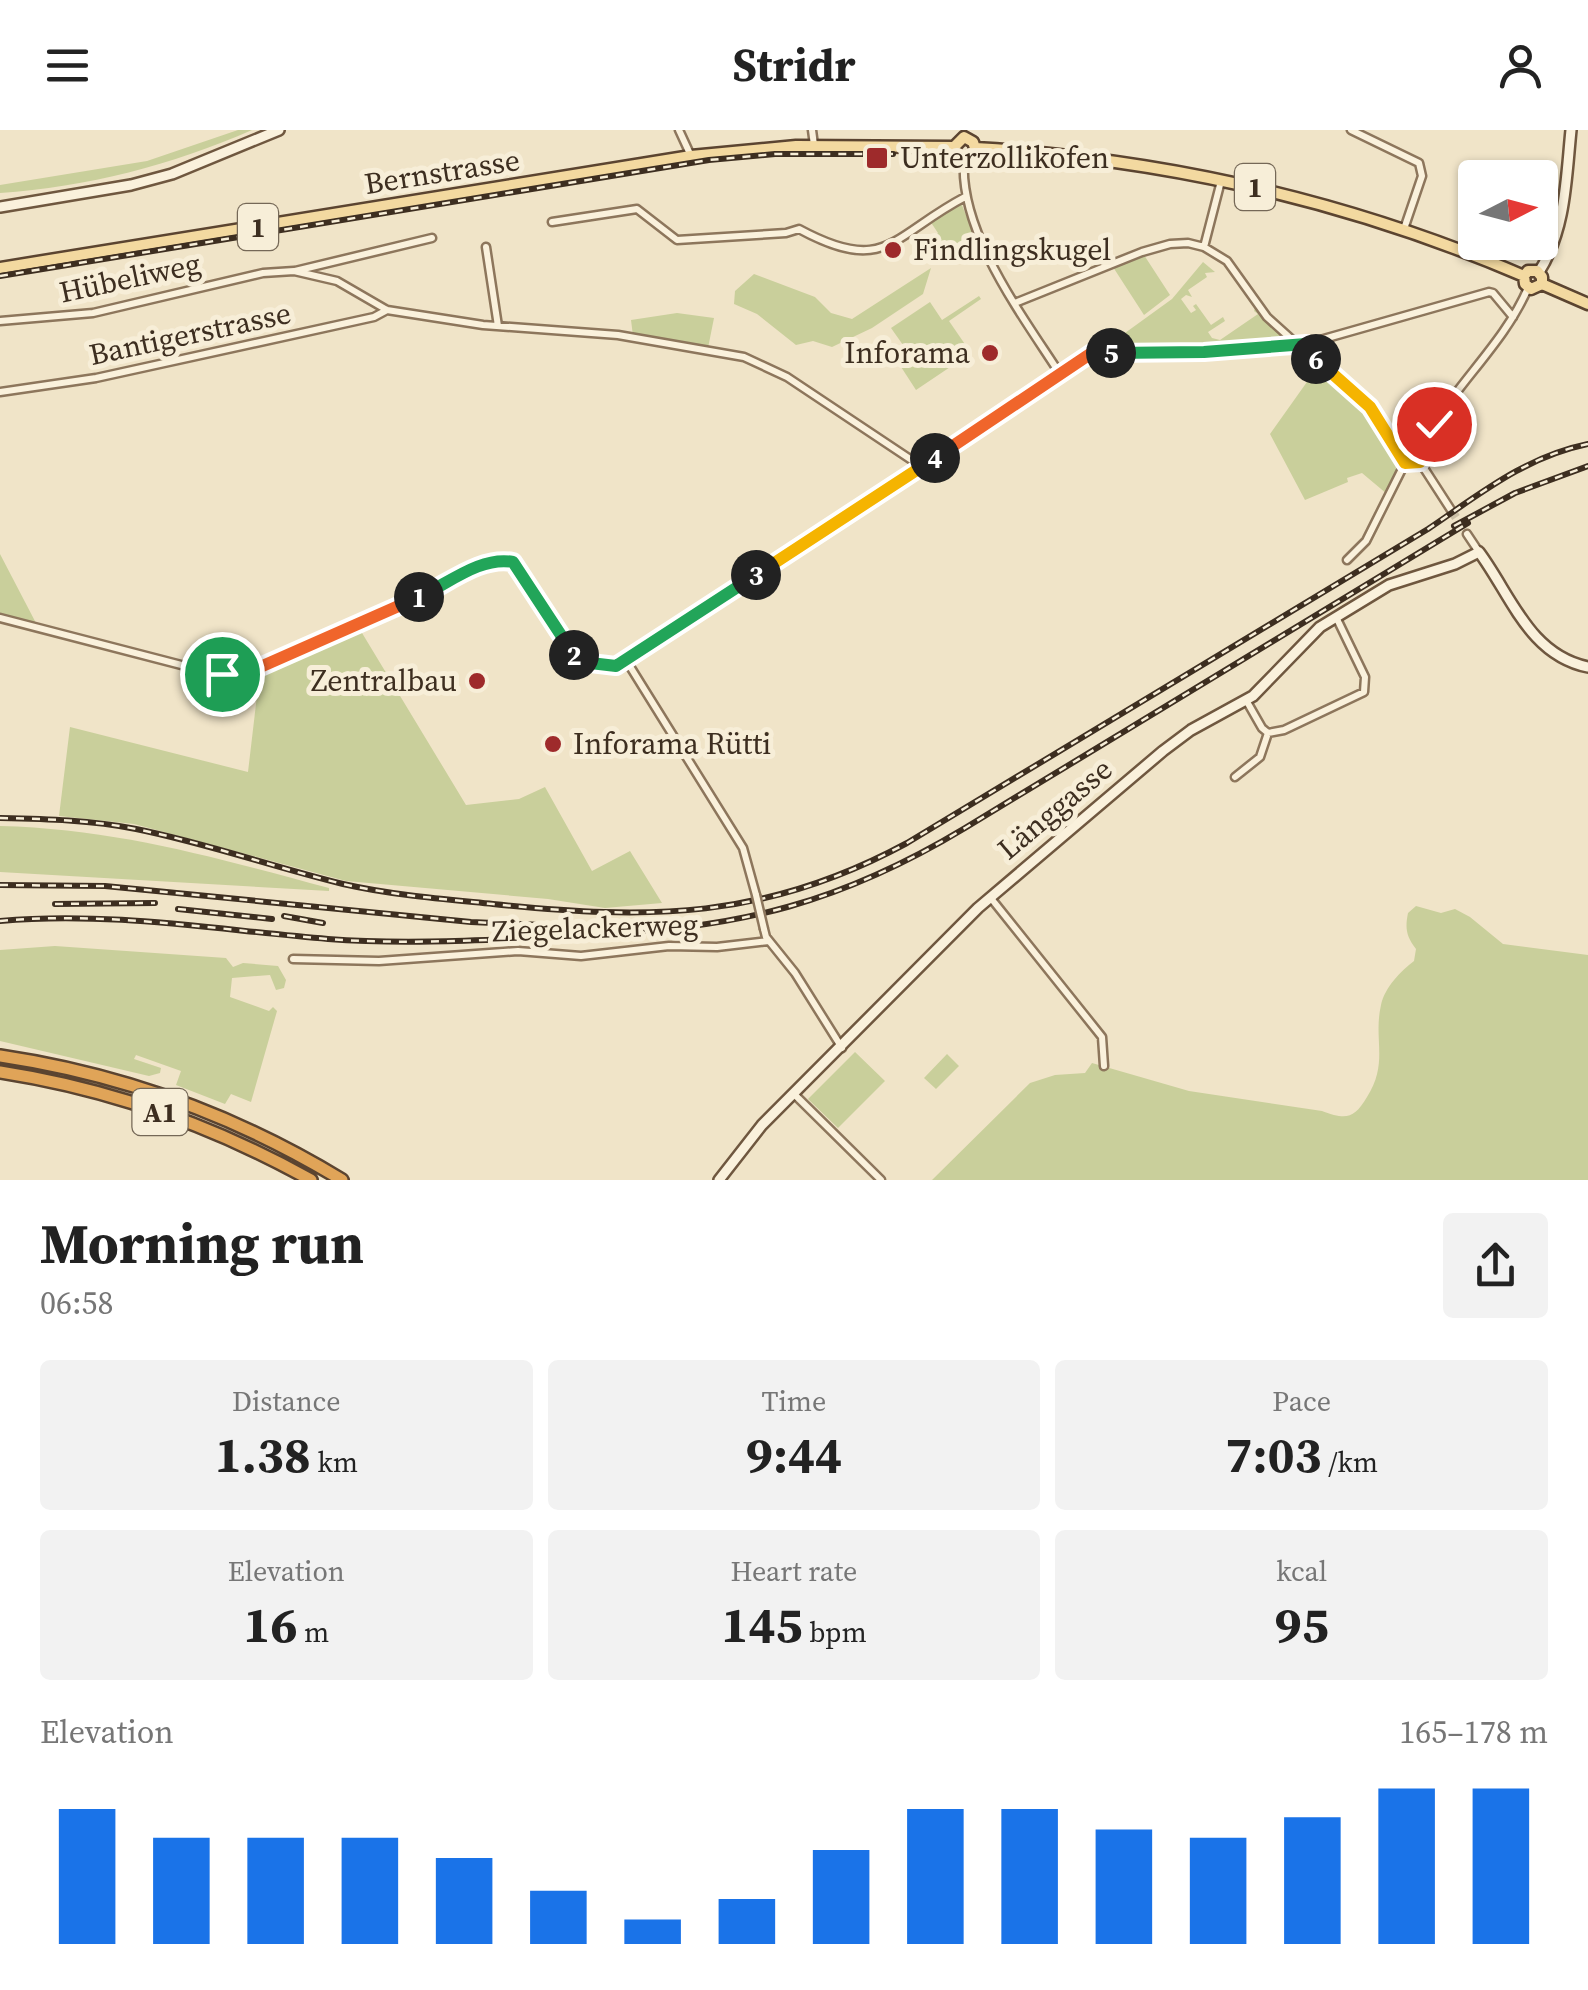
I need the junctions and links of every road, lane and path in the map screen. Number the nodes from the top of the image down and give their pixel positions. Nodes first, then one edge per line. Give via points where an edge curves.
1 (279, 130) edge
2 (679, 130) edge
3 (812, 130) edge
4 (1351, 130) edge
5 (1571, 130) edge
6 (968, 134) edge
7 (814, 145) junction
8 (954, 147) junction
9 (975, 148) junction
10 (691, 156) junction
11 (964, 159) junction
12 (1221, 180) junction
13 (965, 196) junction
14 (0, 207) edge
15 (552, 222) dead end
16 (1404, 229) junction
17 (432, 238) dead end
18 (486, 247) dead end
19 (1204, 247) junction
20 (0, 268) edge
21 (294, 272) junction
22 (1540, 278) junction
23 (1526, 282) junction
24 (1015, 303) junction
25 (1588, 304) edge
26 (388, 310) junction
27 (1513, 316) junction
28 (0, 321) edge
29 (498, 326) junction
30 (1302, 345) junction
31 (1060, 374) junction
32 (0, 392) edge
33 (1420, 462) junction
34 (1405, 463) junction
35 (922, 466) junction
36 (1451, 510) tunnel mouth
37 (1466, 534) tunnel mouth
38 (1478, 552) junction
39 (1347, 560) dead end
40 (0, 618) edge
41 (1336, 618) junction
42 (626, 660) junction
43 (1588, 667) edge
44 (1246, 700) junction
45 (1268, 733) junction
46 (1235, 778) dead end
47 (990, 897) junction
48 (769, 941) junction
49 (294, 959) dead end
50 (842, 1048) junction
51 (0, 1056) edge
52 (1104, 1066) dead end
53 (0, 1072) edge
54 (794, 1094) junction
55 (311, 1180) edge
56 (342, 1180) edge
57 (719, 1180) edge
58 (881, 1180) edge

1 - 14 street via 172,174
2 - 10 street
3 - 7 street
4 - 16 street via 1421,166
5 - 22 street via 1560,226
6 - 8 main road
6 - 9 main road
7 - 8 main road, Bernstrasse / 1
7 - 10 main road, Bernstrasse / 1
8 - 11 main road
9 - 11 main road
9 - 12 main road, 1
10 - 20 main road, Bernstrasse / 1
11 - 13 street
12 - 16 main road, 1
12 - 19 street
13 - 15 street via 886,246 864,252 839,250 799,230 677,240 637,209
13 - 24 street
16 - 23 main road, 1
17 - 21 street
18 - 29 street
19 - 24 street via 1163,245
19 - 30 street via 1227,261 1268,317
21 - 26 street, Hübeliweg via 337,281
21 - 28 street, Hübeliweg via 264,272 94,312
22 - 23 main road via 1536,289
22 - 23 main road via 1530,270
22 - 25 main road
23 - 27 street
24 - 31 street
26 - 29 street, Hübeliweg
26 - 32 street, Bantigerstrasse via 96,378
27 - 30 street via 1492,292
27 - 33 street via 1438,418
29 - 35 street, Hübeliweg via 618,335 744,357
30 - 31 street via 1119,354 1102,346
30 - 34 street via 1370,407
31 - 35 street
33 - 34 street
33 - 36 street
34 - 39 street via 1367,539
35 - 42 street
37 - 38 street
38 - 41 street, Länggasse via 1389,585
38 - 43 street via 1539,642
40 - 42 street via 236,675 475,568 505,561 518,566 579,660 611,666
41 - 44 street, Länggasse
41 - 45 street via 1365,678 1364,692
42 - 48 street, bridge via 743,848
44 - 45 street
44 - 47 street, Länggasse via 1182,736
45 - 46 street via 1260,757
47 - 50 street, Länggasse
47 - 52 street via 1102,1037
48 - 49 street, Ziegelackerweg via 581,956 518,951 394,961
48 - 50 street
50 - 54 street, Länggasse
51 - 56 highway, A1 via 172,1099
53 - 55 highway, A1 via 166,1114
54 - 57 street, Länggasse
54 - 58 street

